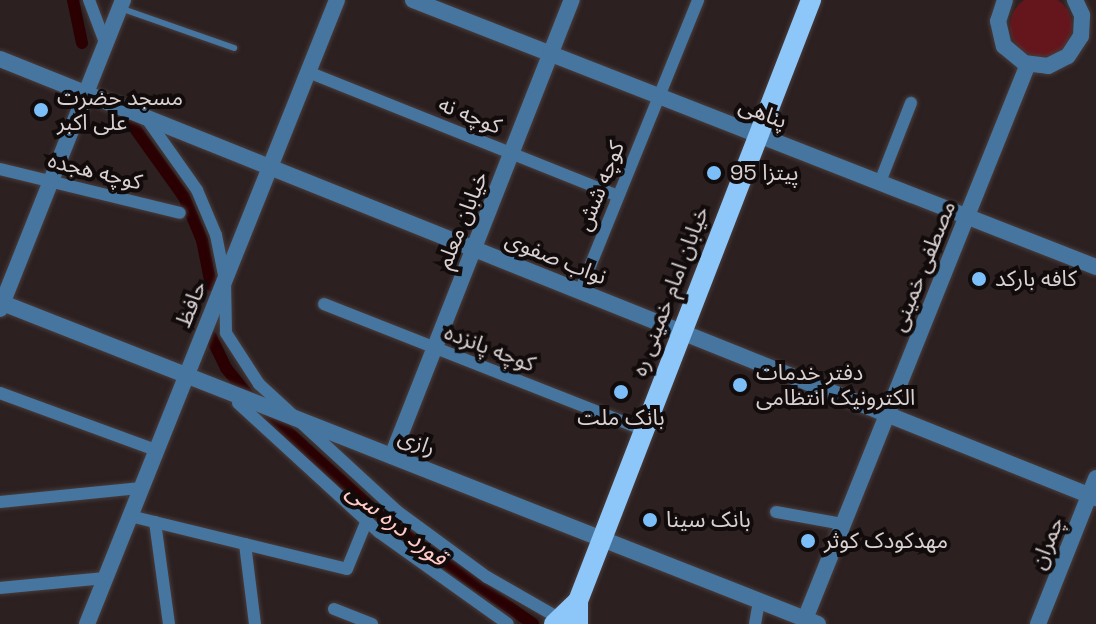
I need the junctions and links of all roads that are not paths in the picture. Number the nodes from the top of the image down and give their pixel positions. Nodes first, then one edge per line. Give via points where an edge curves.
1 (89, 0) edge
2 (337, 0) edge
3 (413, 0) edge
4 (572, 0) edge
5 (698, 0) edge
6 (811, 0) edge
7 (1075, 0) edge
8 (999, 2) edge
9 (122, 4) edge
10 (442, 5) edge
11 (1088, 39) edge
12 (106, 45) junction
13 (234, 48) dead end
14 (551, 54) junction
15 (0, 59) edge
16 (1028, 64) junction
17 (308, 72) junction
18 (86, 94) junction
19 (658, 95) junction
20 (911, 103) dead end
21 (146, 117) junction
22 (758, 134) junction
23 (512, 153) junction
24 (270, 167) junction
25 (0, 169) edge
26 (52, 179) junction
27 (880, 182) junction
28 (618, 196) junction
29 (180, 213) dead end
30 (966, 218) junction
31 (474, 249) junction
32 (1096, 267) edge
33 (225, 280) junction
34 (580, 291) junction
35 (1, 304) edge
36 (324, 304) dead end
37 (679, 331) junction
38 (435, 348) junction
39 (186, 375) junction
40 (0, 393) edge
41 (238, 403) dead end
42 (887, 415) junction
43 (289, 416) junction
44 (642, 429) junction
45 (156, 450) junction
46 (392, 456) junction
47 (1096, 478) edge
48 (141, 488) junction
49 (1093, 496) edge
50 (0, 502) edge
51 (776, 512) dead end
52 (130, 516) junction
53 (367, 520) junction
54 (155, 522) junction
55 (843, 524) junction
56 (602, 539) junction
57 (245, 544) junction
58 (105, 578) junction
59 (0, 588) edge
60 (759, 601) junction
61 (334, 609) dead end
62 (802, 620) edge
63 (566, 623) edge
64 (87, 624) edge
65 (169, 624) edge
66 (255, 624) edge
67 (372, 624) edge
68 (508, 624) edge
69 (755, 624) edge
70 (1038, 624) edge

1 - 12 street
2 - 17 street, حافظ
3 - 10 street, پناهی
4 - 14 street, خیابان معلم
5 - 19 street, کوچه شش
6 - 22 main road, خیابان امام خمینی ره
7 - 11 street
8 - 16 street via 1004,46
9 - 12 street
9 - 13 lane
10 - 14 street, پناهی
11 - 16 street via 1059,62
12 - 18 street
14 - 19 street, پناهی
14 - 23 street, خیابان معلم
15 - 18 street, نواب صفوی
16 - 30 street, مصطفی خمینی
17 - 23 street, کوچه نه
17 - 24 street, حافظ
18 - 21 street, نواب صفوی
18 - 26 street
19 - 22 street, پناهی
19 - 28 street, کوچه شش
20 - 27 street
21 - 24 street, نواب صفوی
21 - 33 street via 197,190 216,235
22 - 27 street, پناهی
22 - 37 main road, خیابان امام خمینی ره
23 - 28 street, کوچه نه
23 - 31 street, خیابان معلم
24 - 31 street, نواب صفوی
24 - 33 street, حافظ
25 - 26 street, کوچه هجده
26 - 29 street, کوچه هجده
26 - 35 street
27 - 30 street, پناهی
28 - 34 street, کوچه شش
30 - 32 street, پناهی
30 - 42 street, مصطفی خمینی
31 - 34 street, نواب صفوی
31 - 38 street, خیابان معلم
33 - 39 street, حافظ
33 - 43 street via 226,333 239,360
34 - 37 street, نواب صفوی
35 - 39 street, رازی
36 - 38 street, کوچه پانزده
37 - 42 street, نواب صفوی
37 - 44 main road, خیابان امام خمینی ره
38 - 44 street, کوچه پانزده
38 - 46 street, خیابان معلم
39 - 43 street, رازی
39 - 45 street, حافظ
40 - 45 street
41 - 53 street
42 - 49 street, نواب صفوی
42 - 55 street, مصطفی خمینی
43 - 46 street, رازی
43 - 63 street via 397,511 487,577
44 - 56 main road, خیابان امام خمینی ره
45 - 48 street, حافظ
46 - 56 street, رازی
47 - 49 street, چمران
48 - 50 street
48 - 52 street, حافظ
49 - 70 street, چمران
51 - 55 street
52 - 54 street
52 - 58 street, حافظ
53 - 57 street via 347,569
53 - 68 street
54 - 57 street
54 - 65 street
55 - 62 street, مصطفی خمینی
56 - 60 street, رازی
56 - 63 main road, خیابان امام خمینی ره
57 - 66 street
58 - 59 street
58 - 64 street, حافظ
60 - 62 street, رازی
60 - 69 street
61 - 67 street

